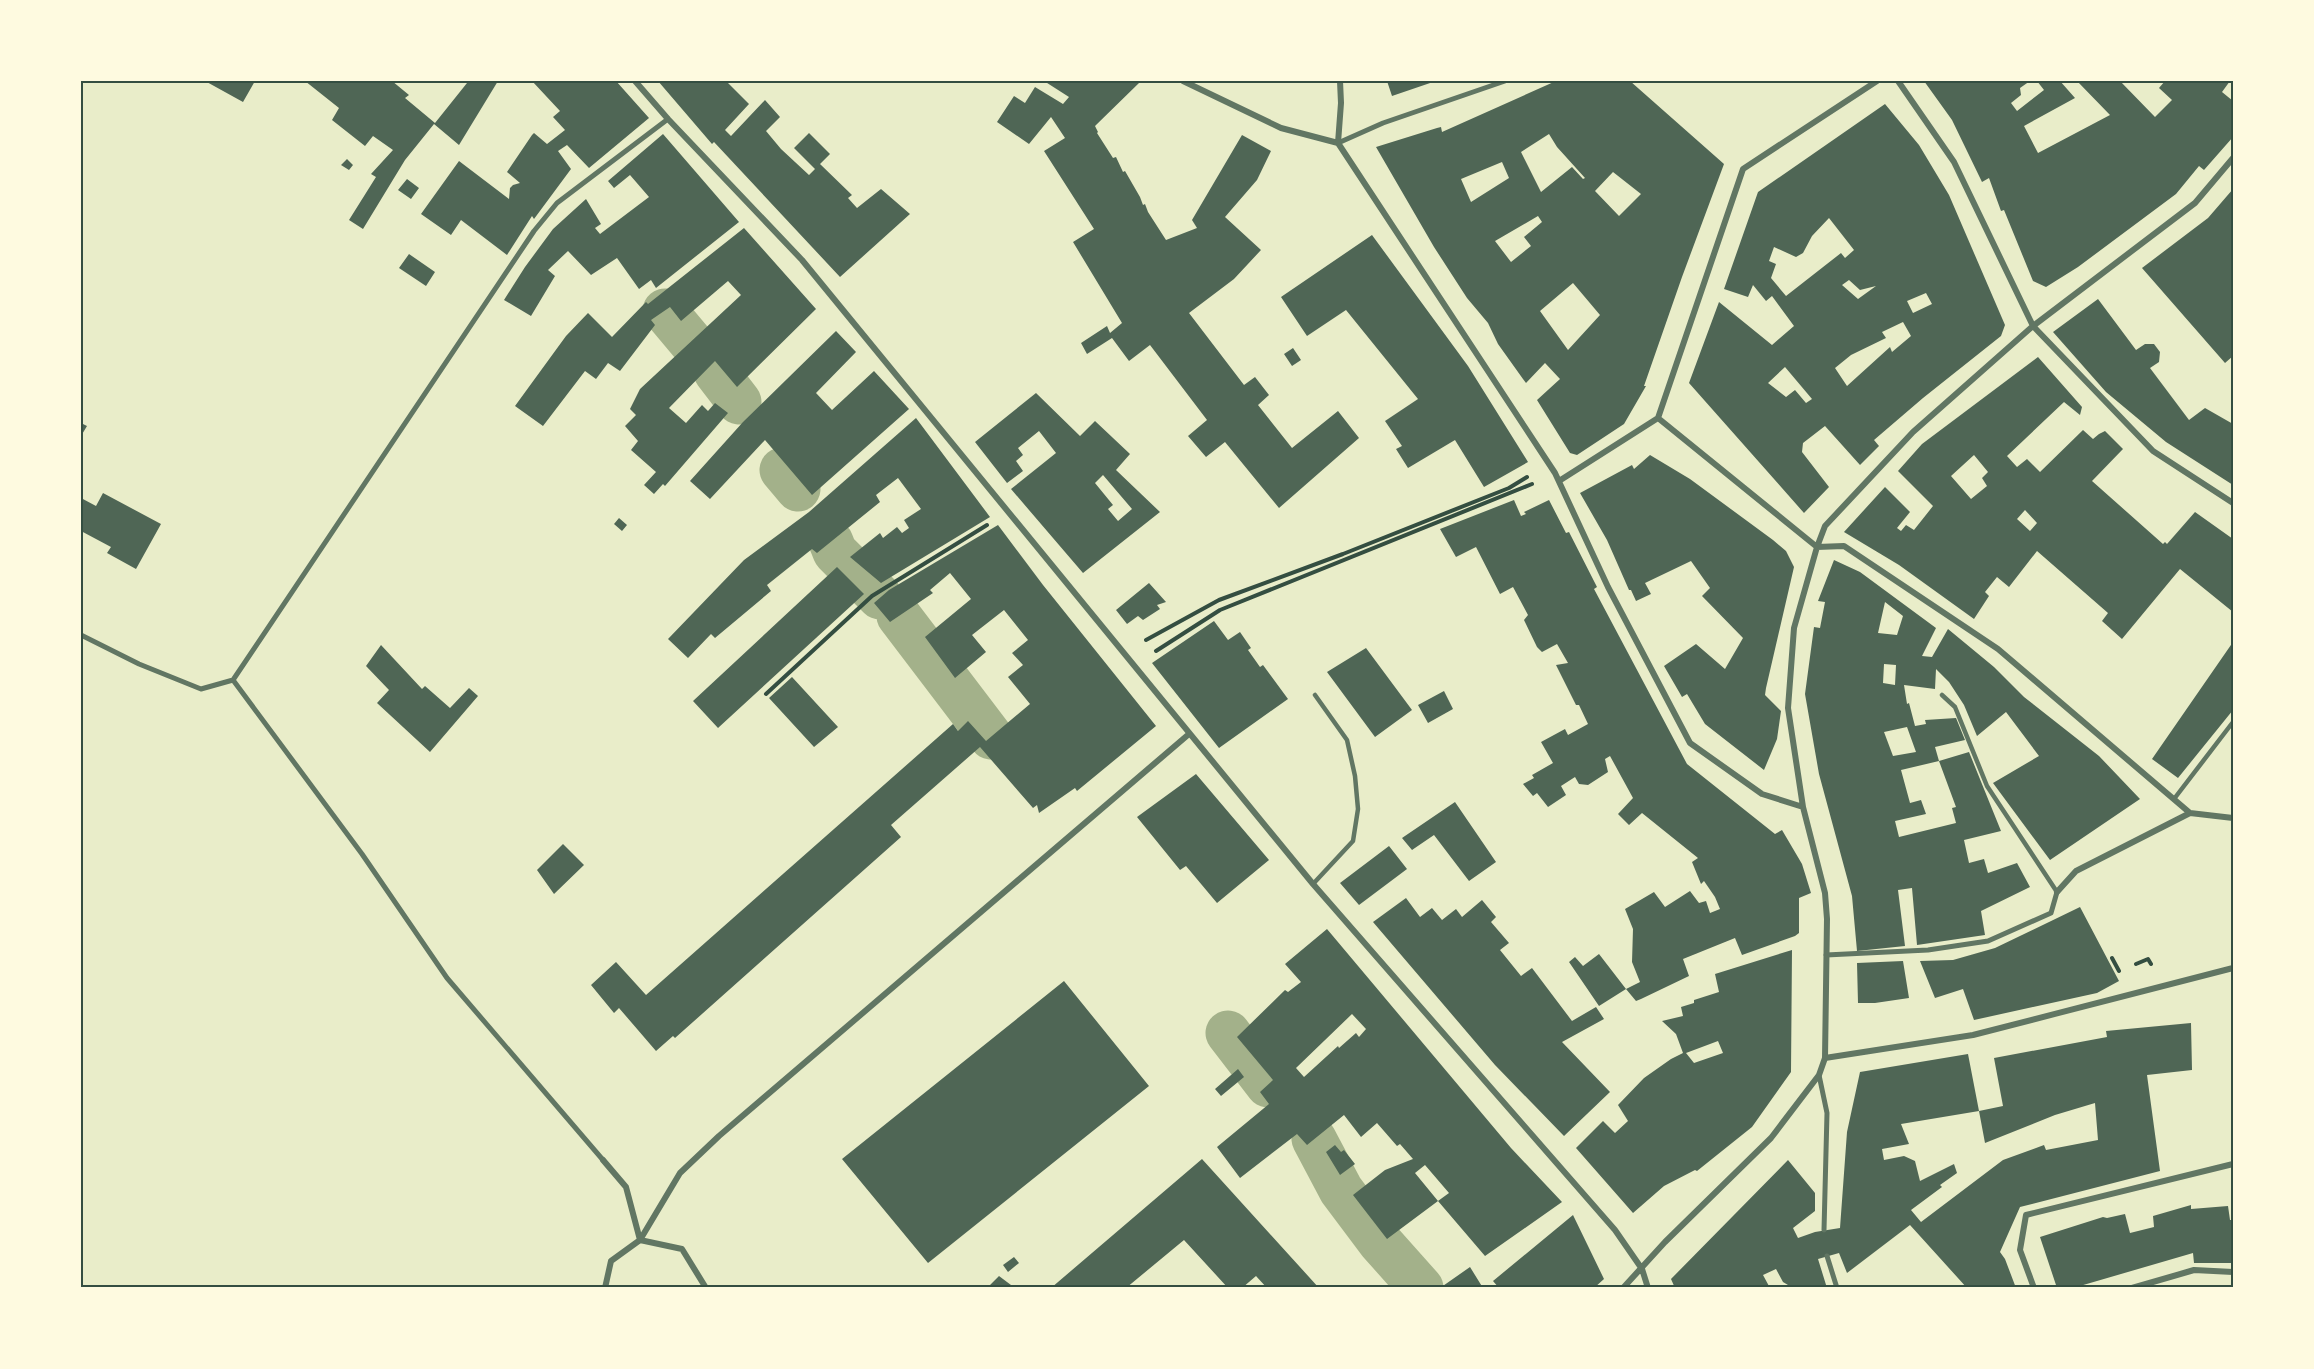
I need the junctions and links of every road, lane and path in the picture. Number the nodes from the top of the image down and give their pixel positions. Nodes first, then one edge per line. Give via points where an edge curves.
1 (635, 81) edge
2 (1183, 81) edge
3 (1340, 81) edge
4 (1505, 81) edge
5 (1877, 81) edge
6 (1898, 81) edge
7 (668, 119) junction
8 (1338, 143) junction
9 (2233, 158) edge
10 (2033, 326) junction
11 (1658, 418) junction
12 (1549, 465) junction
13 (1555, 473) junction
14 (1559, 481) junction
15 (2233, 503) edge
16 (1008, 512) junction
17 (1816, 547) junction
18 (81, 635) edge
19 (1123, 653) junction
20 (1133, 666) junction
21 (233, 680) junction
22 (766, 694) dead end
23 (1315, 694) dead end
24 (1942, 695) dead end
25 (2233, 722) edge
26 (1189, 734) junction
27 (2174, 799) junction
28 (1803, 807) junction
29 (2190, 813) junction
30 (2233, 818) edge
31 (1313, 884) junction
32 (2057, 892) junction
33 (1826, 955) junction
34 (2233, 968) edge
35 (1825, 1058) junction
36 (1819, 1075) junction
37 (603, 1160) joint
38 (2233, 1164) edge
39 (1824, 1230) dead end
40 (640, 1240) junction
41 (1827, 1256) dead end
42 (1642, 1269) junction
43 (2233, 1272) edge
44 (605, 1288) edge
45 (706, 1288) edge
46 (1623, 1288) edge
47 (1648, 1288) edge
48 (1837, 1288) edge
49 (2034, 1288) edge
50 (2132, 1288) edge

1 - 7 street
2 - 8 street via 1281,128
3 - 8 street
4 - 8 street via 1383,123
5 - 11 street via 1743,169
6 - 10 street via 1954,162
7 - 16 street via 802,260
7 - 21 street via 556,203 534,231
8 - 12 street
9 - 10 street via 2195,203
10 - 15 street via 2153,451
10 - 17 street via 1913,432 1825,526
11 - 14 street
11 - 17 street
12 - 13 street
12 - 19 path via 1498,492 1219,600
13 - 14 street
13 - 20 path via 1220,610
14 - 28 street via 1608,587 1689,743 1762,794
16 - 19 street
16 - 22 path via 885,586
17 - 27 street via 1844,546 1998,649
17 - 28 street via 1794,628 1788,708
18 - 21 street via 201,689
19 - 20 street
20 - 26 street
21 - 37 street via 362,854 447,978
23 - 31 lane via 1347,740 1358,809 1353,842
24 - 32 lane via 1955,707 1987,786
25 - 27 lane
26 - 31 street
26 - 40 street via 718,1136 680,1173
27 - 29 street
28 - 33 street via 1825,893
29 - 30 street
29 - 32 street via 2076,871
31 - 42 street via 1615,1230
32 - 33 street via 2051,913 1988,941 1928,950
33 - 35 street
34 - 35 street via 1973,1035
35 - 36 street
36 - 39 street via 1827,1113
36 - 42 street via 1771,1138
37 - 40 street via 626,1187
38 - 49 street via 2026,1215 2020,1250
40 - 44 street via 611,1261
40 - 45 street via 682,1249
41 - 48 street
42 - 46 street
42 - 47 street
43 - 50 street via 2194,1270

